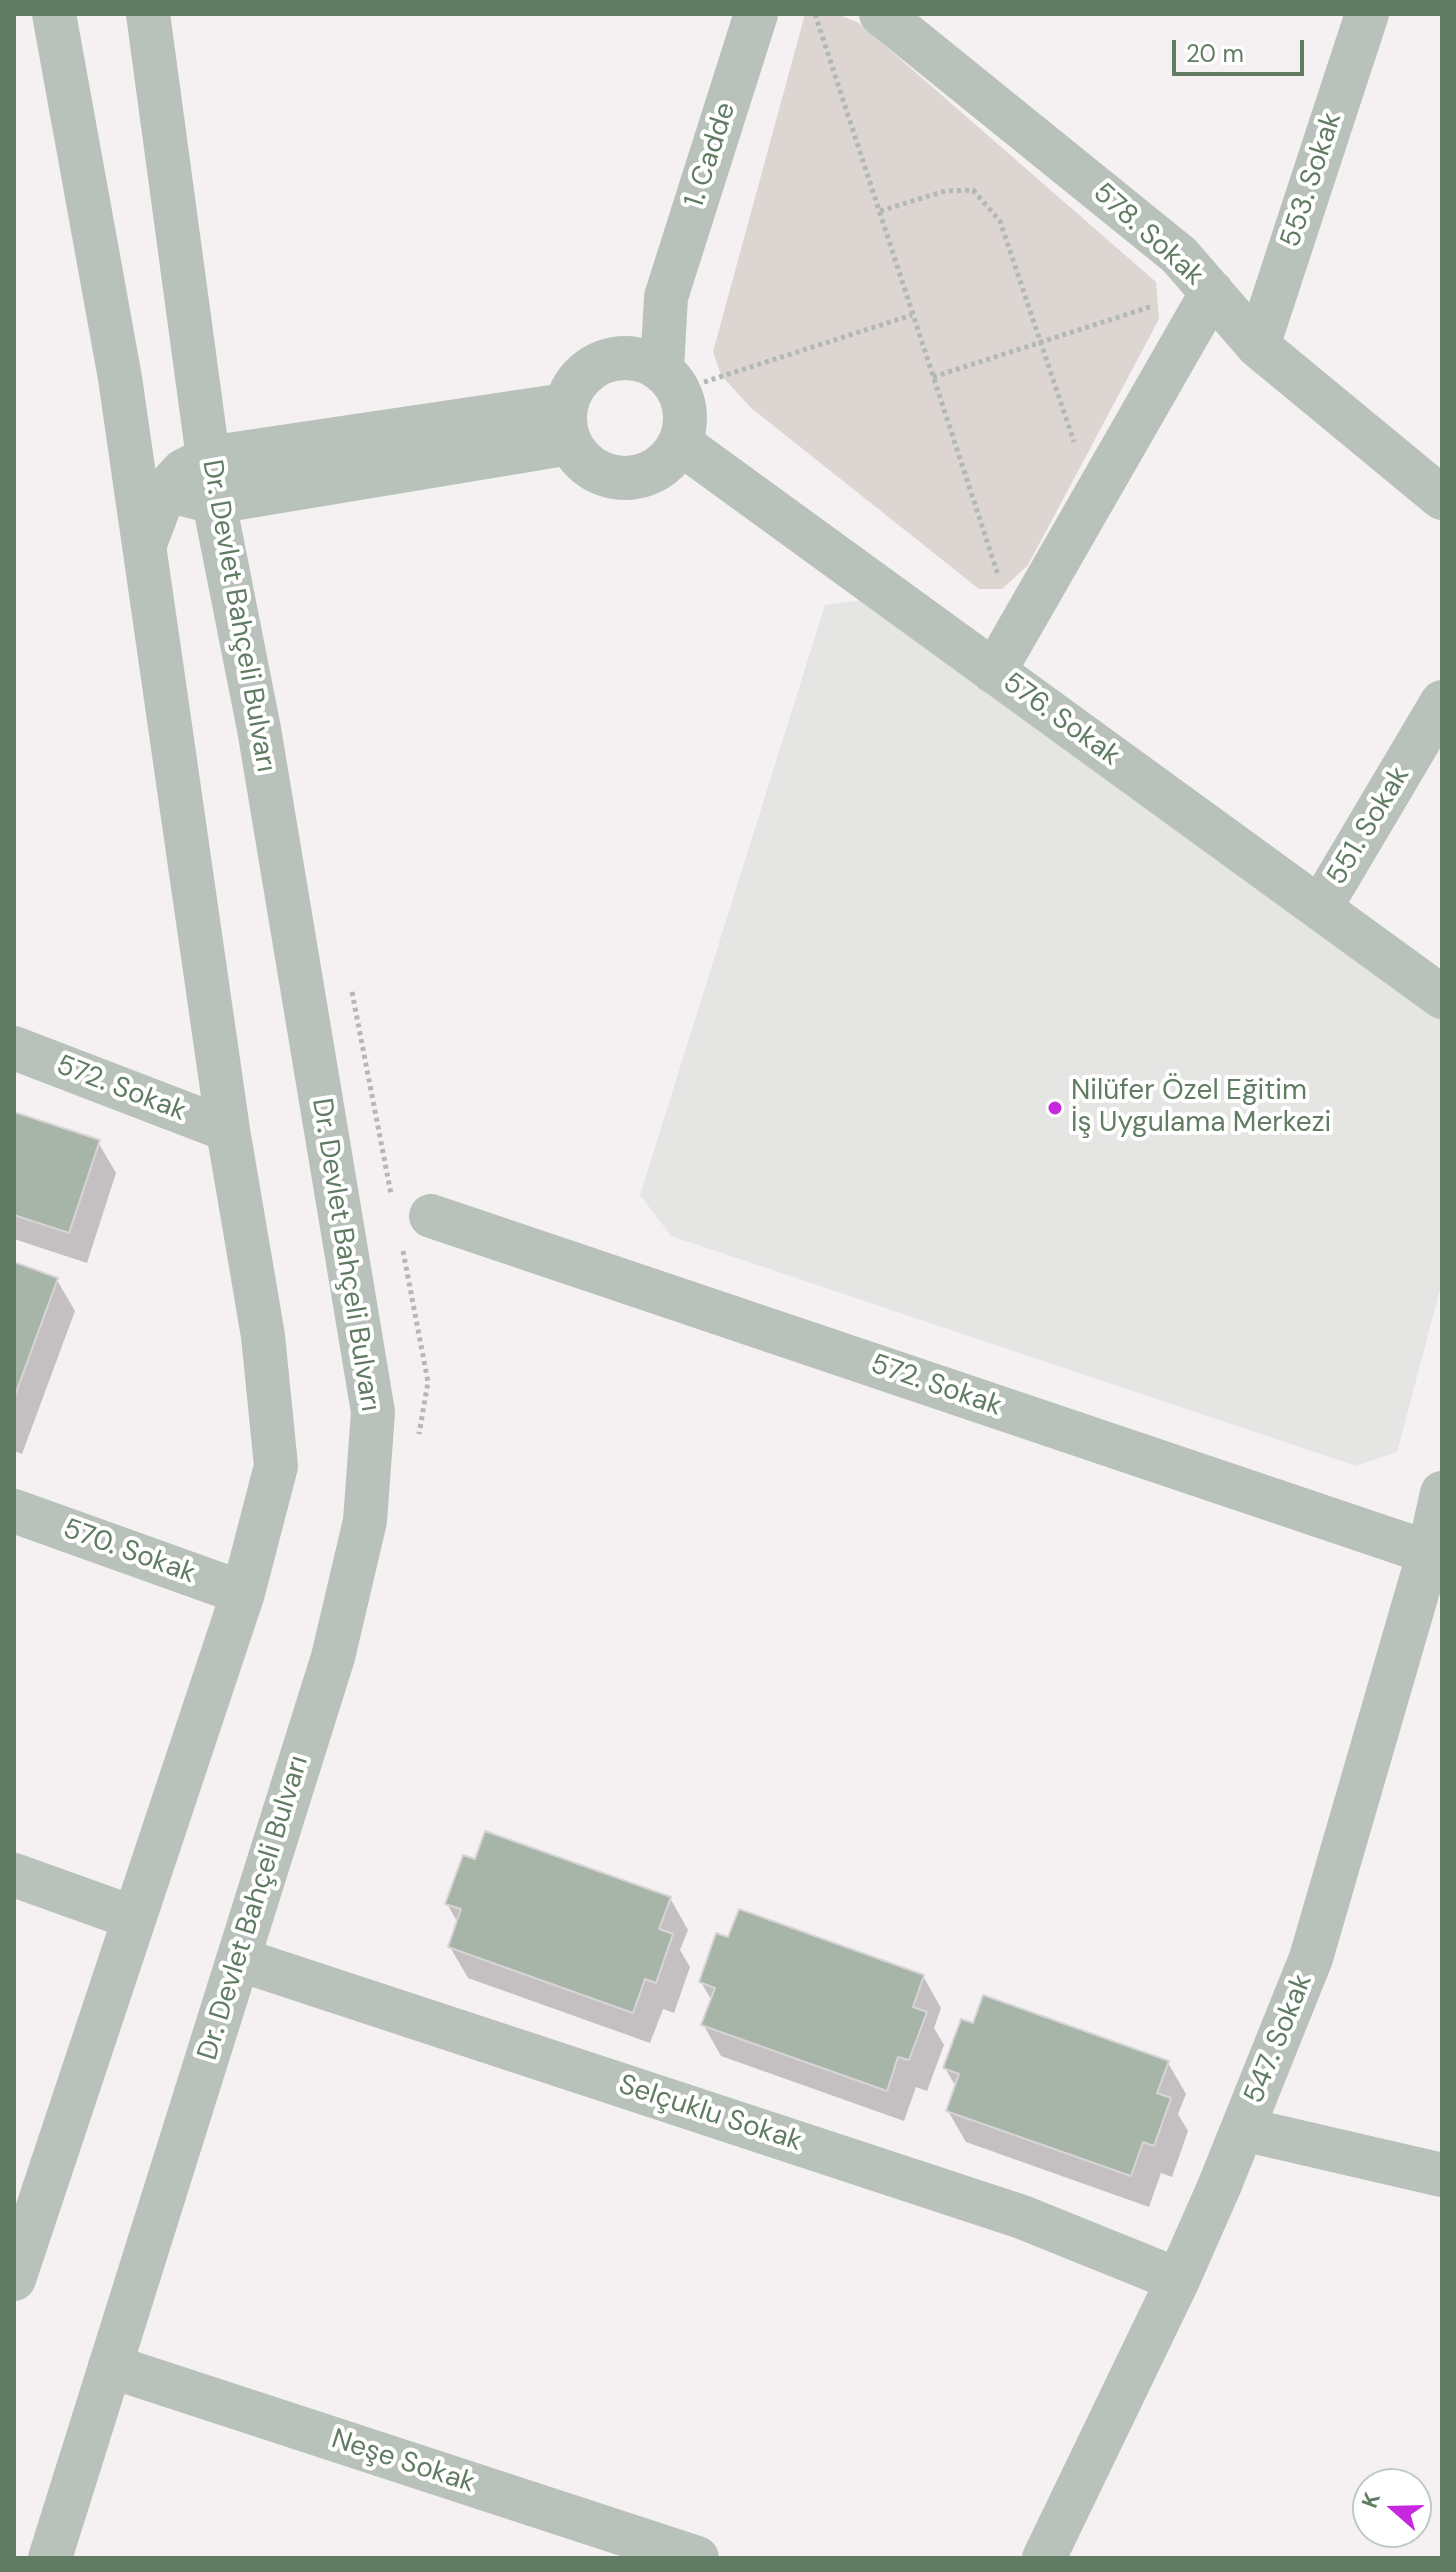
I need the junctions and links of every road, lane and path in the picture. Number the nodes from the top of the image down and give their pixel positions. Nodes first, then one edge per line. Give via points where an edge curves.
1 (54, 14) edge
2 (148, 14) edge
3 (756, 14) edge
4 (815, 14) edge
5 (881, 14) edge
6 (1367, 14) edge
7 (879, 211) junction
8 (1212, 292) junction
9 (666, 297) junction
10 (912, 315) junction
11 (1040, 342) junction
12 (1258, 346) junction
13 (617, 358) junction
14 (933, 377) junction
15 (671, 381) junction
16 (568, 424) junction
17 (129, 443) junction
18 (680, 443) junction
19 (1077, 452) dead end
20 (208, 458) junction
21 (171, 484) junction
22 (1442, 498) edge
23 (214, 502) junction
24 (145, 544) junction
25 (1016, 634) junction
26 (994, 672) junction
27 (1442, 702) edge
28 (1320, 908) junction
29 (1442, 997) edge
30 (14, 1048) edge
31 (228, 1130) junction
32 (431, 1216) dead end
33 (1442, 1493) edge
34 (14, 1511) edge
35 (1435, 1555) edge
36 (243, 1593) junction
37 (14, 1875) edge
38 (134, 1918) junction
39 (238, 1959) junction
40 (1243, 2129) junction
41 (1442, 2175) edge
42 (14, 2279) edge
43 (1178, 2280) junction
44 (110, 2366) junction
45 (50, 2558) edge
46 (697, 2558) edge
47 (1044, 2558) edge

1 - 17 street
2 - 20 street, Dr. Devlet Bahçeli Bulvarı
3 - 9 street, 1. Cadde
4 - 7 path
5 - 8 street, 578. Sokak via 1179,255
6 - 12 street, 553. Sokak
7 - 10 path
7 - 11 path via 945,191 973,190 1000,221
8 - 11 path
8 - 12 street, 578. Sokak
8 - 25 street
9 - 13 street
9 - 15 street
10 - 14 path
10 - 15 path via 721,375
11 - 14 path
11 - 19 path
12 - 22 street, 578. Sokak
13 - 15 street via 646,361
13 - 16 street via 586,370 573,386
14 - 25 path
15 - 18 street via 685,403
16 - 18 street via 580,460 615,478 653,472
16 - 20 street
16 - 23 street
17 - 21 street
17 - 24 street
18 - 26 street, 576. Sokak
20 - 21 street
20 - 23 street, Dr. Devlet Bahçeli Bulvarı
21 - 23 street via 187,496
21 - 24 street
23 - 39 street, Dr. Devlet Bahçeli Bulvarı via 259,729 373,1412 365,1521 333,1657
24 - 31 street
25 - 26 street
26 - 28 street, 576. Sokak
27 - 28 street, 551. Sokak
28 - 29 street, 576. Sokak
30 - 31 street, 572. Sokak
31 - 36 street via 263,1336 276,1466
32 - 35 street, 572. Sokak
33 - 35 street, 547. Sokak
34 - 36 street, 570. Sokak
35 - 40 street, 547. Sokak via 1311,1958
36 - 38 street
37 - 38 street
38 - 42 street
39 - 43 street, Selçuklu Sokak via 1022,2217
39 - 44 street, Dr. Devlet Bahçeli Bulvarı
40 - 41 street
40 - 43 street, 547. Sokak
43 - 47 street, 547. Sokak
44 - 45 street, Dr. Devlet Bahçeli Bulvarı
44 - 46 street, Neşe Sokak

